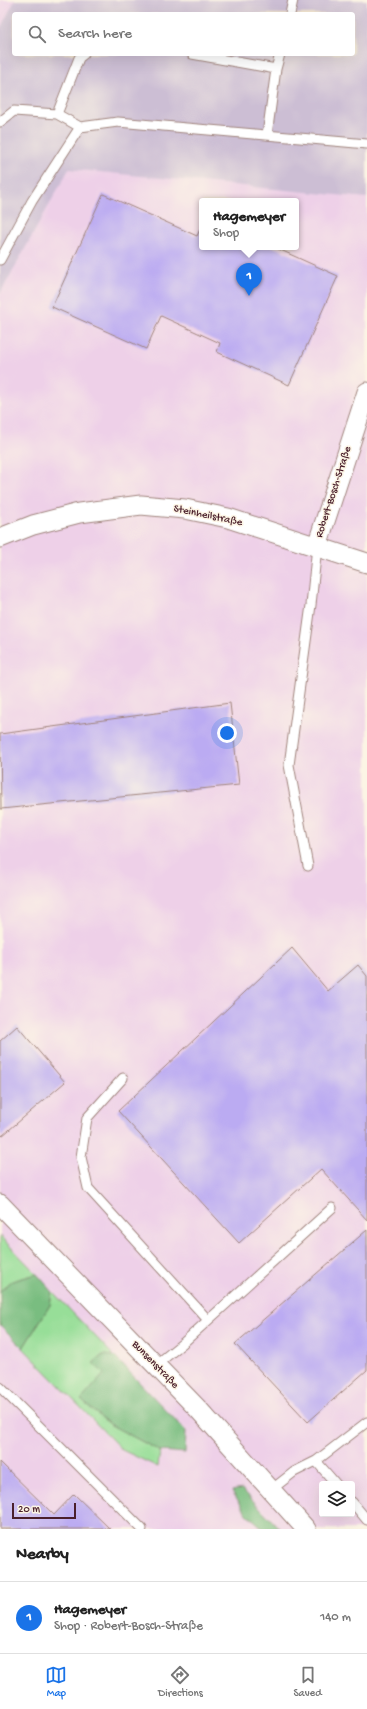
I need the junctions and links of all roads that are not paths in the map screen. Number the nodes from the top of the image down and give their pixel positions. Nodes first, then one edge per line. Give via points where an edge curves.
1 (293, 0) edge
2 (290, 12) edge
3 (82, 56) edge
4 (203, 56) edge
5 (279, 56) edge
6 (276, 69) junction
7 (57, 114) junction
8 (0, 122) edge
9 (80, 127) junction
10 (267, 135) junction
11 (367, 144) edge
12 (0, 260) edge
13 (367, 392) edge
14 (0, 538) edge
15 (317, 546) junction
16 (367, 563) edge
17 (308, 866) dead end
18 (122, 1078) dead end
19 (0, 1204) edge
20 (332, 1208) dead end
21 (208, 1320) junction
22 (156, 1365) junction
23 (0, 1387) edge
24 (367, 1422) edge
25 (316, 1461) junction
26 (333, 1481) edge
27 (271, 1490) junction
28 (355, 1506) edge
29 (367, 1520) edge
30 (142, 1529) edge
31 (306, 1529) edge

1 - 2 lane
3 - 7 lane
4 - 6 lane
5 - 6 lane
6 - 10 lane
7 - 8 lane via 14,111
7 - 9 lane
9 - 10 lane via 118,122
9 - 12 lane via 32,200
10 - 11 lane
13 - 15 street, Robert-Bosch-Straße
14 - 15 street, Steinheilstraße via 33,525 78,513 141,505 185,509 228,518
15 - 16 street, Steinheilstraße
15 - 17 lane via 289,765
18 - 21 lane via 87,1118 81,1157 88,1188
19 - 22 street, Bunsenstraße
20 - 21 lane
21 - 22 lane
22 - 27 street, Bunsenstraße
23 - 30 lane
24 - 25 lane
25 - 26 lane
25 - 27 lane via 294,1472
27 - 31 street, Bunsenstraße
28 - 29 lane

